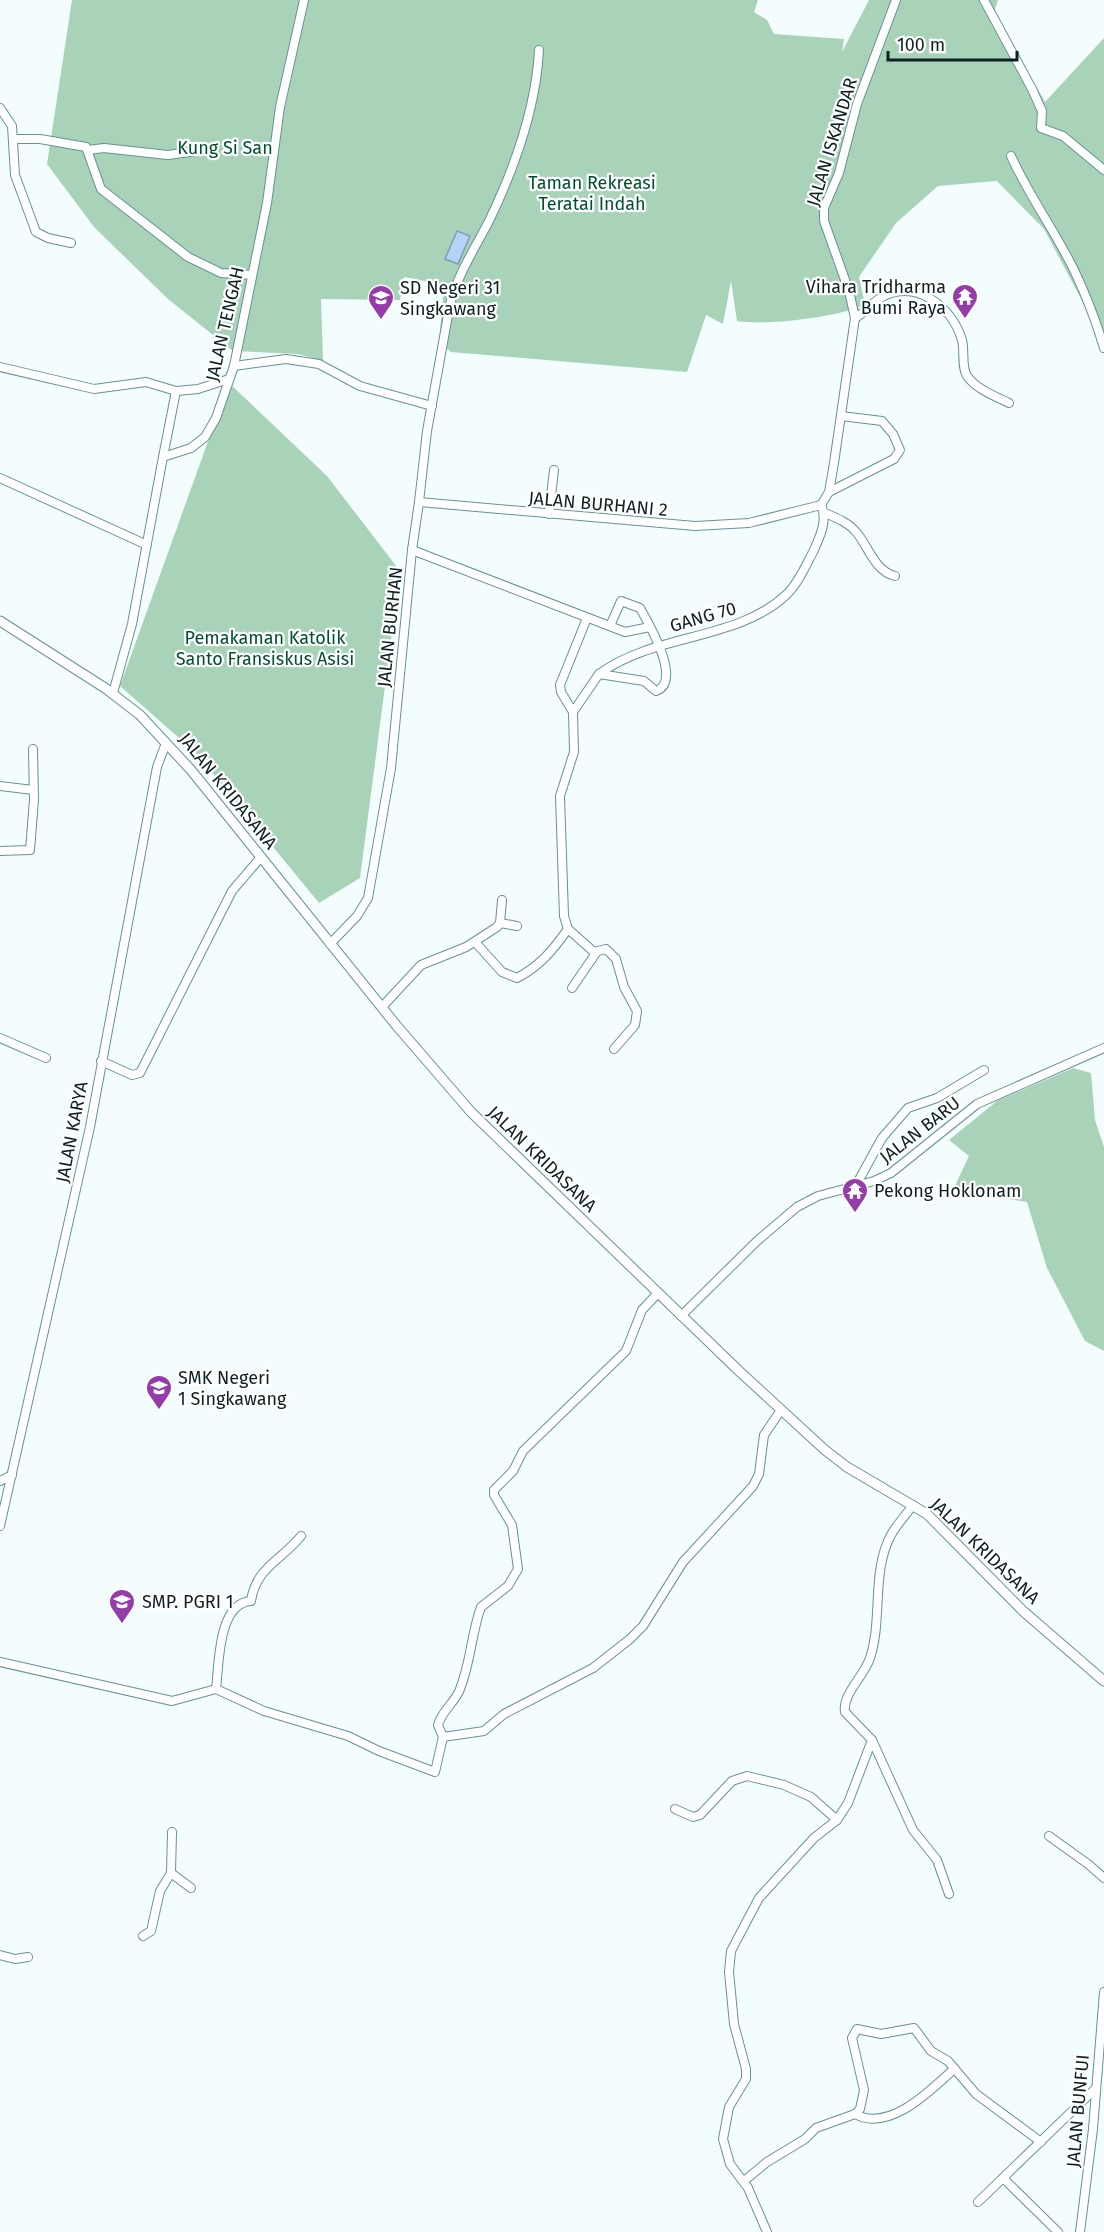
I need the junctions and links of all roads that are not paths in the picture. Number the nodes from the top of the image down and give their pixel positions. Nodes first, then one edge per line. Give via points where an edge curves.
1 (304, 0) edge
2 (896, 0) edge
3 (984, 0) edge
4 (539, 50) dead end
5 (0, 108) edge
6 (13, 139) junction
7 (211, 149) dead end
8 (88, 150) junction
9 (1011, 156) dead end
10 (1104, 170) edge
11 (71, 243) dead end
12 (252, 275) junction
13 (855, 318) junction
14 (1104, 348) edge
15 (234, 366) junction
16 (0, 367) edge
17 (229, 379) junction
18 (176, 391) junction
19 (1009, 403) dead end
20 (432, 406) junction
21 (841, 416) junction
22 (163, 457) junction
23 (554, 470) dead end
24 (0, 478) edge
25 (829, 492) junction
26 (419, 502) junction
27 (821, 505) junction
28 (825, 513) junction
29 (549, 514) junction
30 (147, 545) junction
31 (412, 550) junction
32 (895, 576) dead end
33 (587, 618) junction
34 (0, 621) edge
35 (610, 626) junction
36 (650, 627) junction
37 (659, 646) junction
38 (599, 675) junction
39 (113, 693) junction
40 (573, 712) junction
41 (166, 742) junction
42 (33, 749) dead end
43 (0, 786) edge
44 (33, 790) junction
45 (0, 851) edge
46 (261, 857) junction
47 (502, 900) dead end
48 (500, 923) junction
49 (517, 926) dead end
50 (568, 929) junction
51 (475, 942) junction
52 (330, 945) junction
53 (596, 953) junction
54 (572, 988) dead end
55 (381, 1007) junction
56 (0, 1038) edge
57 (1104, 1048) edge
58 (614, 1049) dead end
59 (46, 1058) dead end
60 (101, 1061) junction
61 (984, 1070) dead end
62 (855, 1187) junction
63 (658, 1293) junction
64 (681, 1316) junction
65 (781, 1410) junction
66 (12, 1475) junction
67 (0, 1481) edge
68 (913, 1505) junction
69 (0, 1526) edge
70 (301, 1536) dead end
71 (0, 1662) edge
72 (1104, 1681) edge
73 (216, 1689) junction
74 (443, 1737) junction
75 (872, 1740) junction
76 (675, 1809) dead end
77 (837, 1820) junction
78 (172, 1832) dead end
79 (1049, 1836) dead end
80 (171, 1873) junction
81 (1104, 1878) edge
82 (191, 1888) dead end
83 (949, 1894) dead end
84 (143, 1936) dead end
85 (0, 1955) edge
86 (28, 1957) dead end
87 (1104, 1992) edge
88 (954, 2069) junction
89 (1096, 2088) junction
90 (855, 2114) junction
91 (1041, 2142) junction
92 (1003, 2178) junction
93 (744, 2181) junction
94 (978, 2202) dead end
95 (767, 2232) edge
96 (1058, 2232) edge
97 (1080, 2232) edge

1 - 12 street, JALAN TENGAH via 280,106 267,203
2 - 13 street, JALAN ISKANDAR via 824,208 824,221
3 - 10 street via 1032,89 1041,111 1041,128 1063,136
4 - 20 street via 537,86 519,147 492,215 454,287
5 - 6 street via 9,120
6 - 8 street via 79,144
6 - 11 street via 15,175 36,232
7 - 8 street via 168,155
8 - 12 street via 101,189 188,257 221,273
9 - 14 street via 1023,184 1074,268
12 - 15 street, JALAN TENGAH
13 - 19 street via 884,296 903,292 926,295 957,327 963,368 970,380
13 - 21 street, JALAN ISKANDAR
15 - 17 street, JALAN TENGAH
15 - 20 street via 286,359 319,364 359,386
16 - 18 street via 82,388 146,382
17 - 18 street
17 - 22 street, JALAN TENGAH via 216,418 199,444
18 - 22 street
20 - 26 street
21 - 25 street, JALAN ISKANDAR
21 - 25 street via 882,421 900,450 894,459
22 - 30 street
23 - 29 street
24 - 30 street
25 - 27 street, JALAN ISKANDAR
26 - 29 street, JALAN BURHANI 2
26 - 31 street
27 - 28 street
27 - 29 street, JALAN BURHANI 2 via 749,523 695,526
28 - 32 street via 846,522 882,570
28 - 37 street, GANG 70 via 814,550 787,594 737,624
30 - 39 street via 132,624
31 - 33 street, JALAN BURHAN
31 - 52 street, JALAN BURHAN via 391,768 368,898
33 - 35 street, JALAN BURHAN
33 - 40 street via 560,685
34 - 39 street, JALAN KRIDASANA
35 - 36 street, JALAN BURHAN via 631,633
35 - 36 street via 623,600 640,608
36 - 37 street
37 - 38 street, GANG 70 via 617,662
37 - 38 street via 667,679 658,691 644,681
38 - 40 street
39 - 41 street, JALAN KRIDASANA
40 - 50 street via 574,752 560,802 561,894
41 - 46 street, JALAN KRIDASANA
41 - 60 street, JALAN KARYA via 157,766
42 - 44 street
43 - 44 street
44 - 45 street via 30,850
46 - 52 street, JALAN KRIDASANA
46 - 60 street via 232,891 140,1073 132,1075
47 - 48 street
48 - 49 street
48 - 51 street
50 - 51 street via 550,954 517,978 502,972
50 - 53 street
51 - 55 street via 421,965
52 - 55 street, JALAN KRIDASANA
53 - 54 street
53 - 58 street via 606,949 616,958 624,987 637,1011 635,1025
55 - 63 street, JALAN KRIDASANA via 499,1143
56 - 59 street
57 - 62 street, JALAN BARU via 992,1096 897,1170
60 - 66 street, JALAN KARYA via 72,1211
61 - 62 street via 937,1098 908,1108 882,1138
62 - 64 street, JALAN BARU via 818,1196 797,1207
63 - 64 street, JALAN KRIDASANA
63 - 74 street via 642,1310 626,1351 523,1451 493,1492 512,1525 518,1569 508,1586 481,1607 461,1688 438,1725
64 - 65 street, JALAN KRIDASANA
65 - 68 street, JALAN KRIDASANA via 835,1458
65 - 74 street via 764,1435 759,1474 753,1486 683,1562 643,1626 630,1639 593,1668 504,1714 484,1731
66 - 67 street
66 - 69 street, JALAN KARYA
68 - 72 street, JALAN KRIDASANA via 1023,1611
68 - 75 street via 888,1543 879,1580 872,1654 845,1703 845,1712
70 - 73 street via 266,1566 253,1587 251,1601 236,1606 227,1616
71 - 73 street via 172,1701
73 - 74 street via 264,1711 348,1736 435,1772
75 - 77 street via 848,1803
75 - 83 street via 909,1822 937,1860
76 - 77 street via 688,1816 700,1815 735,1779 747,1776 811,1797
77 - 93 street via 814,1838 759,1898 731,1952 734,2024 746,2079 729,2107 723,2139 730,2164
78 - 80 street
79 - 81 street
80 - 82 street
80 - 84 street via 160,1891 151,1931
85 - 86 street
87 - 89 street, JALAN BUNFUI
88 - 90 street via 909,2108 870,2120
88 - 90 street via 931,2051 914,2028 881,2034 856,2029 852,2038 864,2090 863,2103
88 - 91 street via 976,2094
89 - 91 street
89 - 97 street, JALAN BUNFUI
90 - 93 street via 816,2128
91 - 92 street
92 - 94 street
92 - 96 street
93 - 95 street

